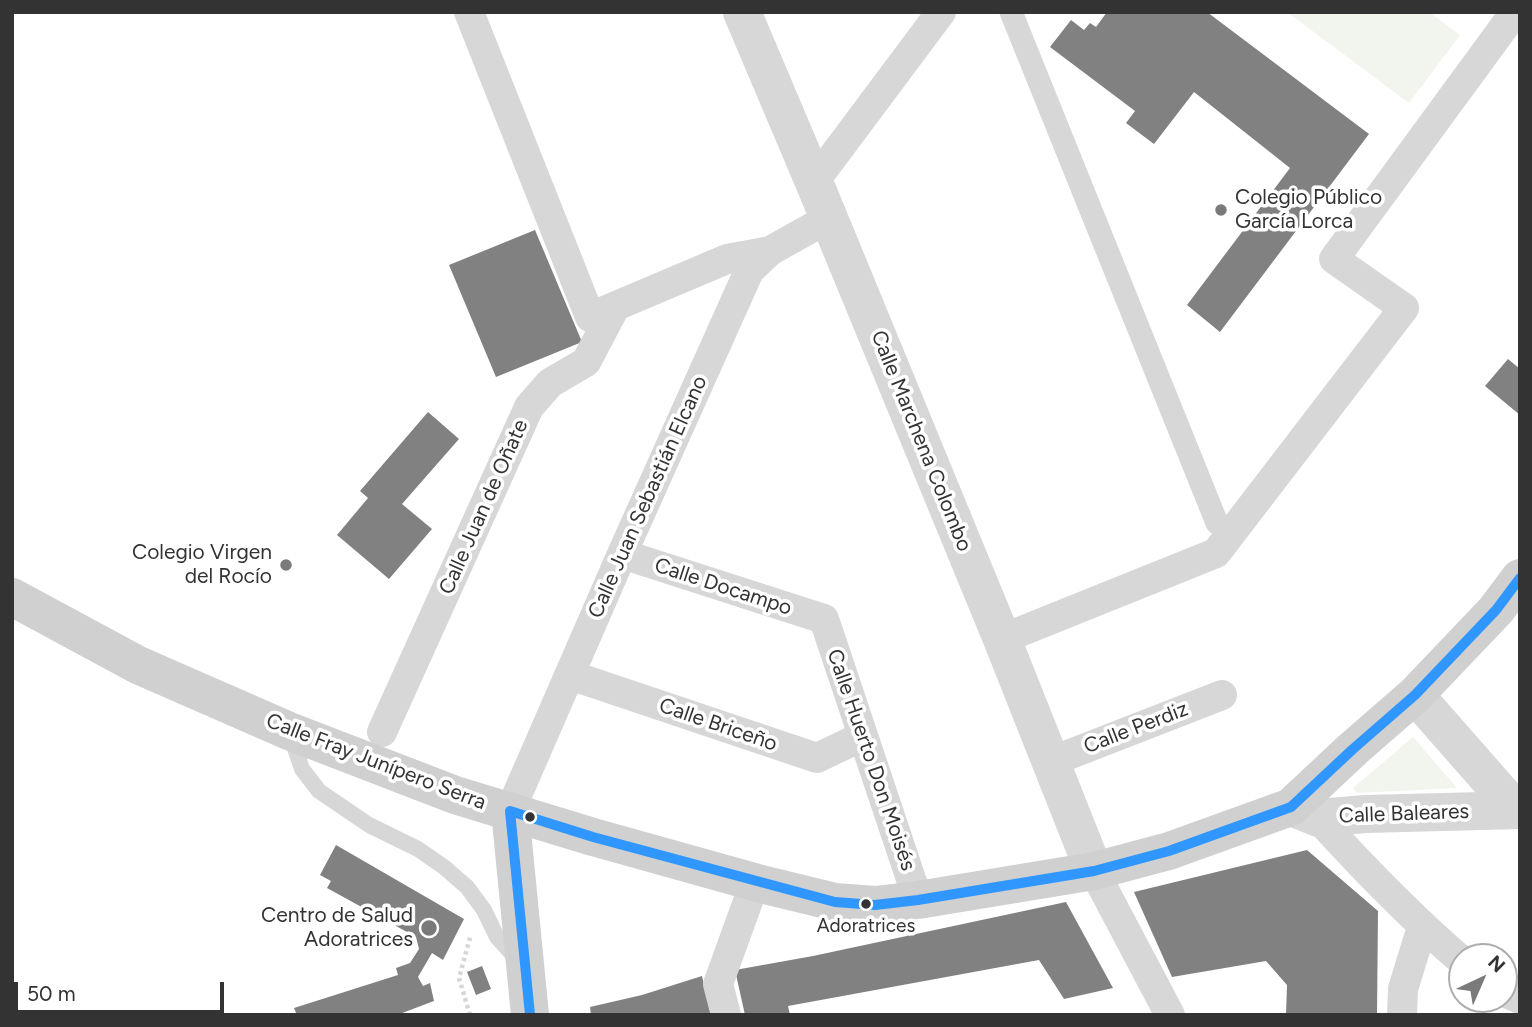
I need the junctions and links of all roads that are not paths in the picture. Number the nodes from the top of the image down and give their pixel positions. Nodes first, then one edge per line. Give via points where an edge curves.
1 (469, 12) edge
2 (742, 12) edge
3 (941, 12) edge
4 (1011, 12) edge
5 (1515, 12) edge
6 (814, 182) junction
7 (829, 218) junction
8 (770, 251) junction
9 (603, 312) junction
10 (1217, 523) dead end
11 (622, 554) junction
12 (1520, 578) edge
13 (12, 589) edge
14 (12, 597) edge
15 (53, 618) junction
16 (824, 620) joint
17 (1002, 639) junction
18 (570, 675) junction
19 (1222, 695) dead end
20 (1415, 695) junction
21 (289, 731) junction
22 (382, 732) dead end
23 (863, 736) junction
24 (1050, 762) junction
25 (1518, 810) edge
26 (510, 811) junction
27 (1305, 812) junction
28 (1094, 871) junction
29 (755, 882) junction
30 (918, 900) junction
31 (1422, 927) junction
32 (1448, 949) edge
33 (525, 969) junction
34 (530, 1015) edge
35 (726, 1015) edge
36 (1170, 1015) edge
37 (1402, 1015) edge

1 - 9 street
2 - 6 street, Calle Marchena Colombo
3 - 6 street
4 - 10 street
5 - 17 street via 1334,259 1404,309 1216,553
6 - 7 street, Calle Marchena Colombo
7 - 8 street, Calle Juan Sebastián Elcano
7 - 17 street, Calle Marchena Colombo
8 - 9 street via 727,259
8 - 11 street, Calle Juan Sebastián Elcano via 750,271
9 - 22 street, Calle Juan de Oñate via 586,362 550,383 529,407
11 - 16 street, Calle Docampo
11 - 18 street, Calle Juan Sebastián Elcano
12 - 20 main road via 1496,610
13 - 15 main road, Calle Fray Junípero Serra
14 - 15 main road, Calle Fray Junípero Serra
15 - 21 main road, Calle Fray Junípero Serra via 138,665
16 - 23 street, Calle Huerto Don Moisés
17 - 24 street, Calle Marchena Colombo
18 - 23 street, Calle Briceño via 817,758
18 - 26 street, Calle Juan Sebastián Elcano
19 - 24 street, Calle Perdiz
20 - 25 street
20 - 27 main road via 1353,749
21 - 26 main road, Calle Fray Junípero Serra
21 - 33 lane via 302,769 319,791 444,867 467,887 496,937
23 - 30 street, Calle Huerto Don Moisés
24 - 28 street, Calle Marchena Colombo
25 - 27 street, Calle Baleares
26 - 29 main road, Calle Fray Junípero Serra
26 - 33 main road
27 - 28 main road, Calle Fray Junípero Serra
27 - 31 street
28 - 30 main road, Calle Fray Junípero Serra
28 - 36 street
29 - 30 main road, Calle Fray Junípero Serra via 835,902 875,905
29 - 35 street via 718,984
31 - 32 street
31 - 37 street via 1403,989
33 - 34 main road

